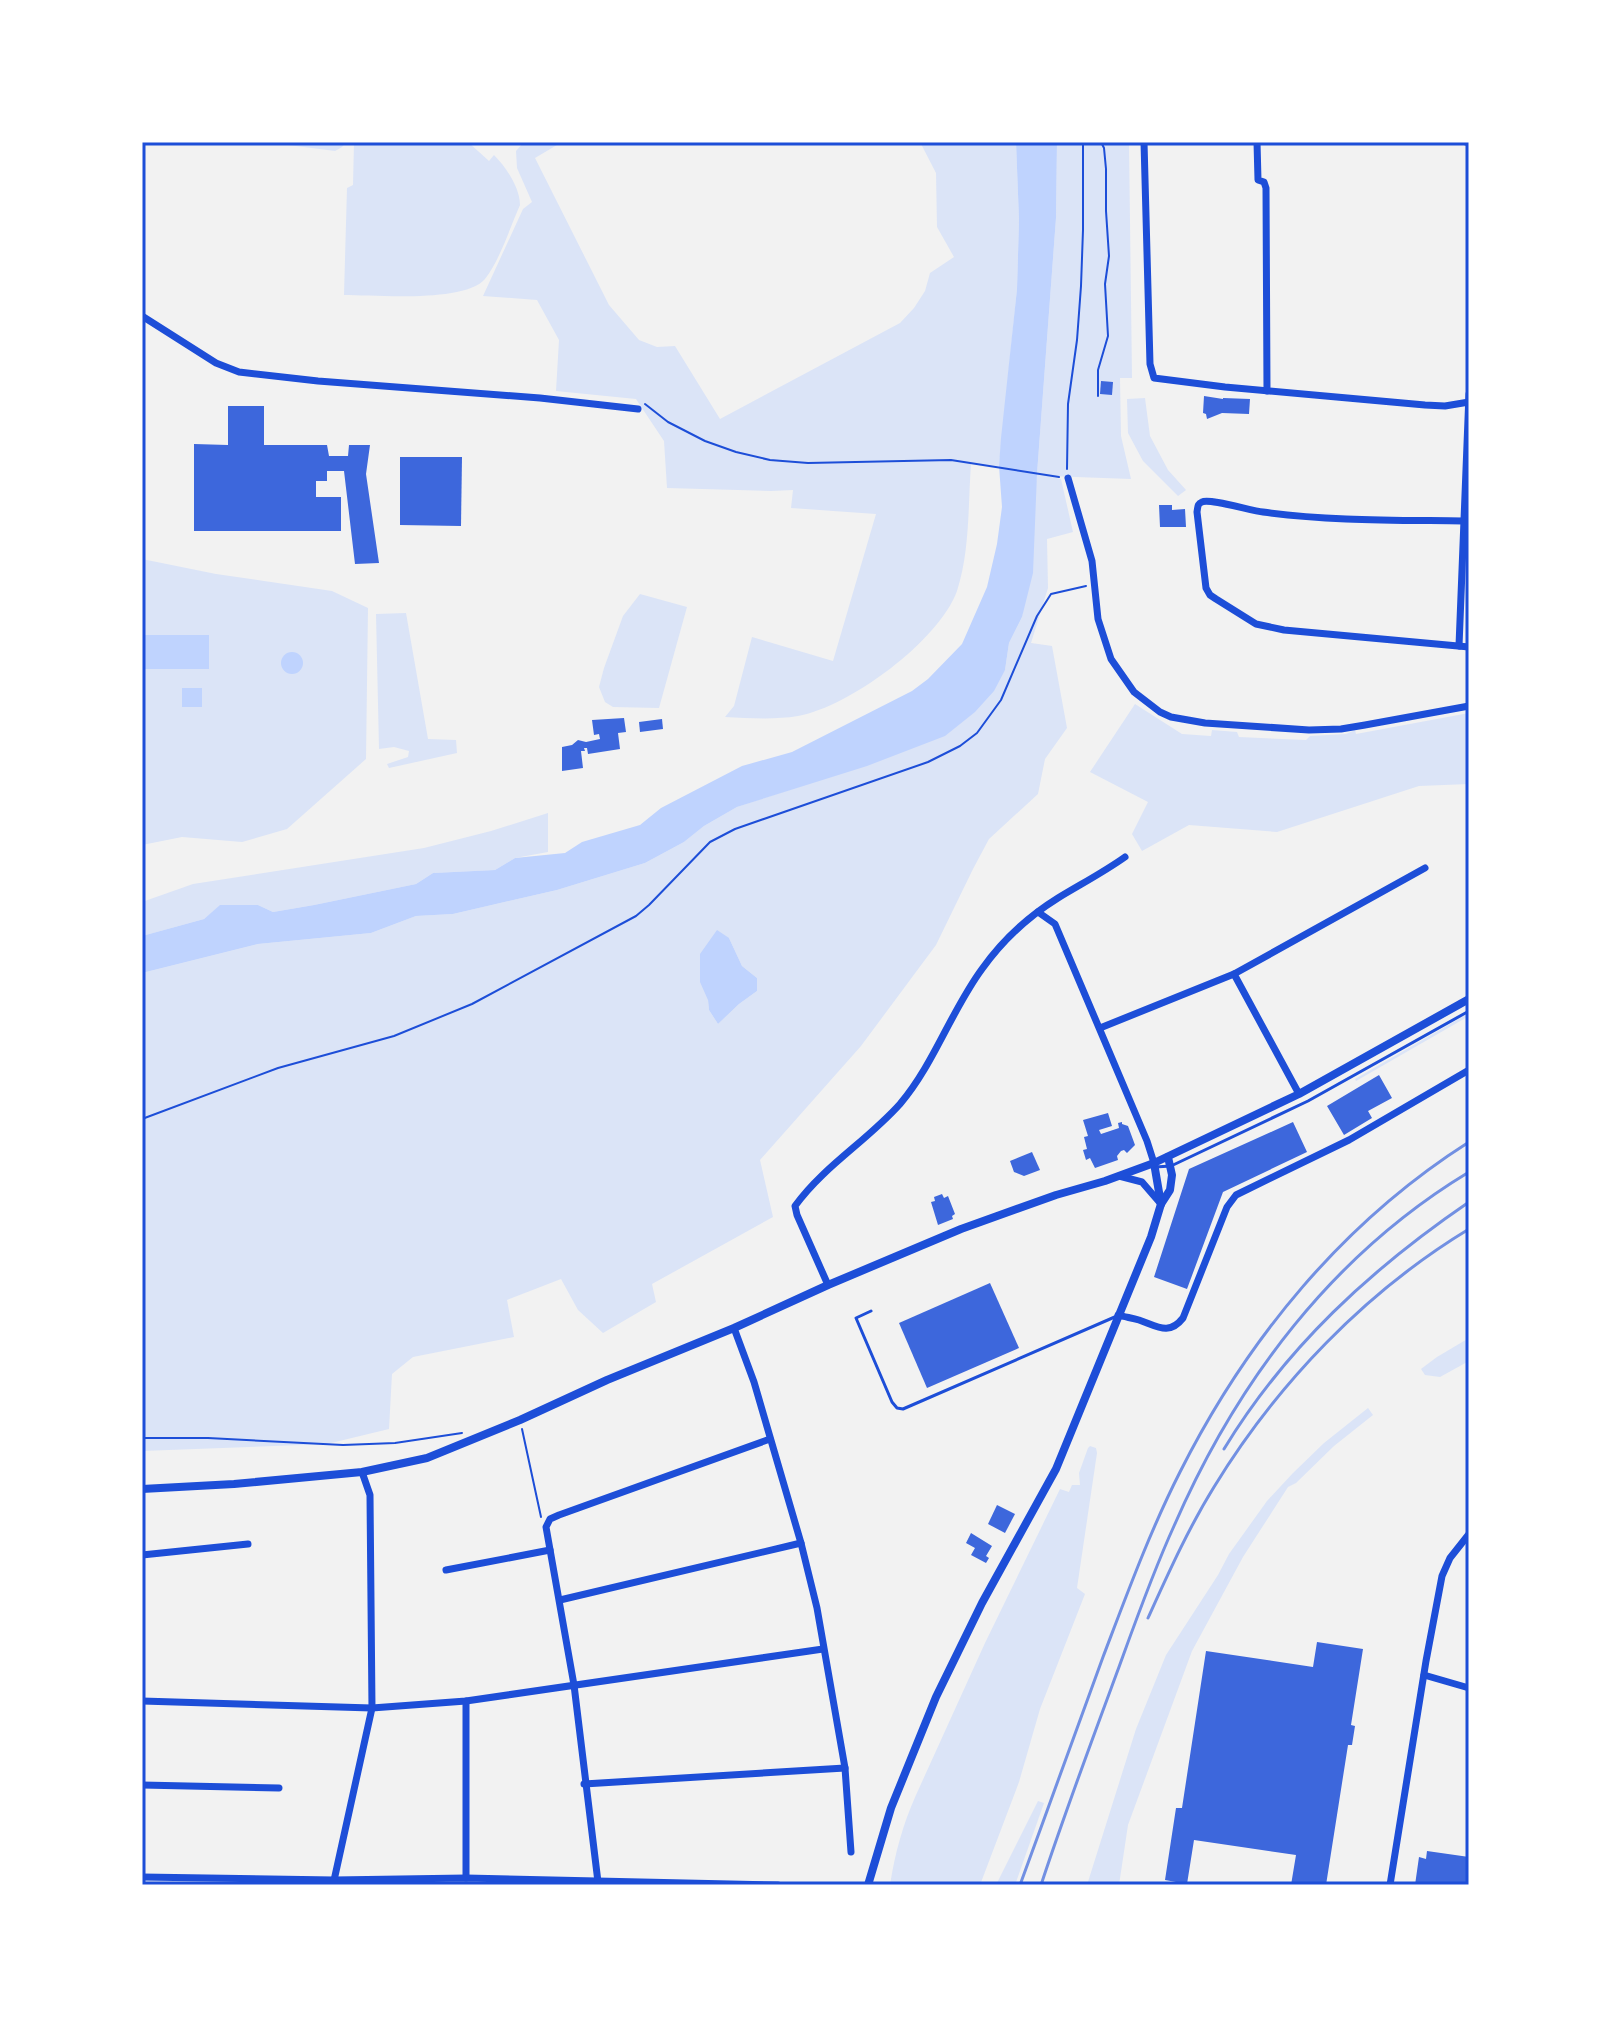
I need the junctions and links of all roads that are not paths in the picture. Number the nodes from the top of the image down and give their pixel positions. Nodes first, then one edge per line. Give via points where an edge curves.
1 (1144, 142) edge
2 (1257, 142) edge
3 (142, 316) edge
4 (1267, 391) junction
5 (1469, 394) edge
6 (1469, 402) edge
7 (642, 407) road end
8 (1068, 478) road end
9 (1463, 521) junction
10 (1459, 646) junction
11 (1469, 647) edge
12 (1469, 706) edge
13 (1125, 857) dead end
14 (1425, 868) dead end
15 (1038, 912) junction
16 (1234, 974) junction
17 (1469, 999) edge
18 (1469, 1011) edge
19 (1100, 1028) junction
20 (1469, 1070) edge
21 (1299, 1094) junction
22 (1169, 1161) junction
23 (1153, 1165) junction
24 (1119, 1176) junction
25 (1161, 1204) junction
26 (828, 1285) junction
27 (871, 1311) dead end
28 (1118, 1315) junction
29 (734, 1328) junction
30 (770, 1439) junction
31 (362, 1472) junction
32 (142, 1489) edge
33 (1469, 1534) edge
34 (801, 1543) junction
35 (248, 1544) dead end
36 (550, 1550) junction
37 (142, 1555) edge
38 (446, 1570) dead end
39 (560, 1600) junction
40 (823, 1649) junction
41 (1424, 1675) junction
42 (574, 1685) junction
43 (1469, 1688) edge
44 (142, 1701) edge
45 (466, 1701) junction
46 (372, 1708) junction
47 (845, 1768) junction
48 (584, 1784) junction
49 (142, 1785) edge
50 (279, 1788) dead end
51 (851, 1852) dead end
52 (142, 1877) edge
53 (466, 1878) junction
54 (172, 1882) edge
55 (334, 1882) edge
56 (598, 1883) edge
57 (778, 1885) edge
58 (868, 1885) edge
59 (1390, 1885) edge

1 - 4 street via 1154,378
2 - 4 street via 1258,180 1266,188
3 - 7 street via 216,363 249,374
4 - 6 street via 1445,406
5 - 6 street
6 - 9 street
8 - 12 street via 1092,561 1098,619 1111,659 1134,692 1160,712 1205,723 1318,730
9 - 10 street
9 - 10 street via 1299,516 1210,500 1198,505 1197,512 1206,588 1256,624
10 - 11 street
13 - 15 street
14 - 16 street
15 - 19 street via 1055,924
15 - 26 street via 983,968 902,1101 795,1206
16 - 19 street
16 - 21 street
17 - 21 street
18 - 22 lane via 1308,1101
19 - 23 street
20 - 28 street via 1349,1140 1236,1195 1180,1322 1169,1329
21 - 22 street
22 - 23 street
22 - 25 street via 1170,1190
23 - 24 street
23 - 25 street
24 - 25 street via 1142,1182
24 - 26 street via 961,1229
25 - 28 street
26 - 29 street
27 - 28 lane via 856,1318 892,1402 903,1409
28 - 58 street via 1056,1469 936,1697 891,1808
29 - 30 street
29 - 31 street via 427,1458
30 - 34 street
30 - 36 street via 550,1519
31 - 32 street
31 - 46 street via 370,1495
33 - 41 street via 1442,1576
34 - 39 street
34 - 40 street
35 - 37 street
36 - 38 street
36 - 39 street
39 - 42 street
40 - 42 street
40 - 47 street
41 - 43 street
41 - 59 street
42 - 45 street
42 - 48 street
44 - 46 street
45 - 46 street
45 - 53 street
46 - 55 street
47 - 48 street
47 - 51 street
48 - 56 street
49 - 50 street
52 - 54 street
53 - 55 street
53 - 56 street
54 - 55 street
56 - 57 street

